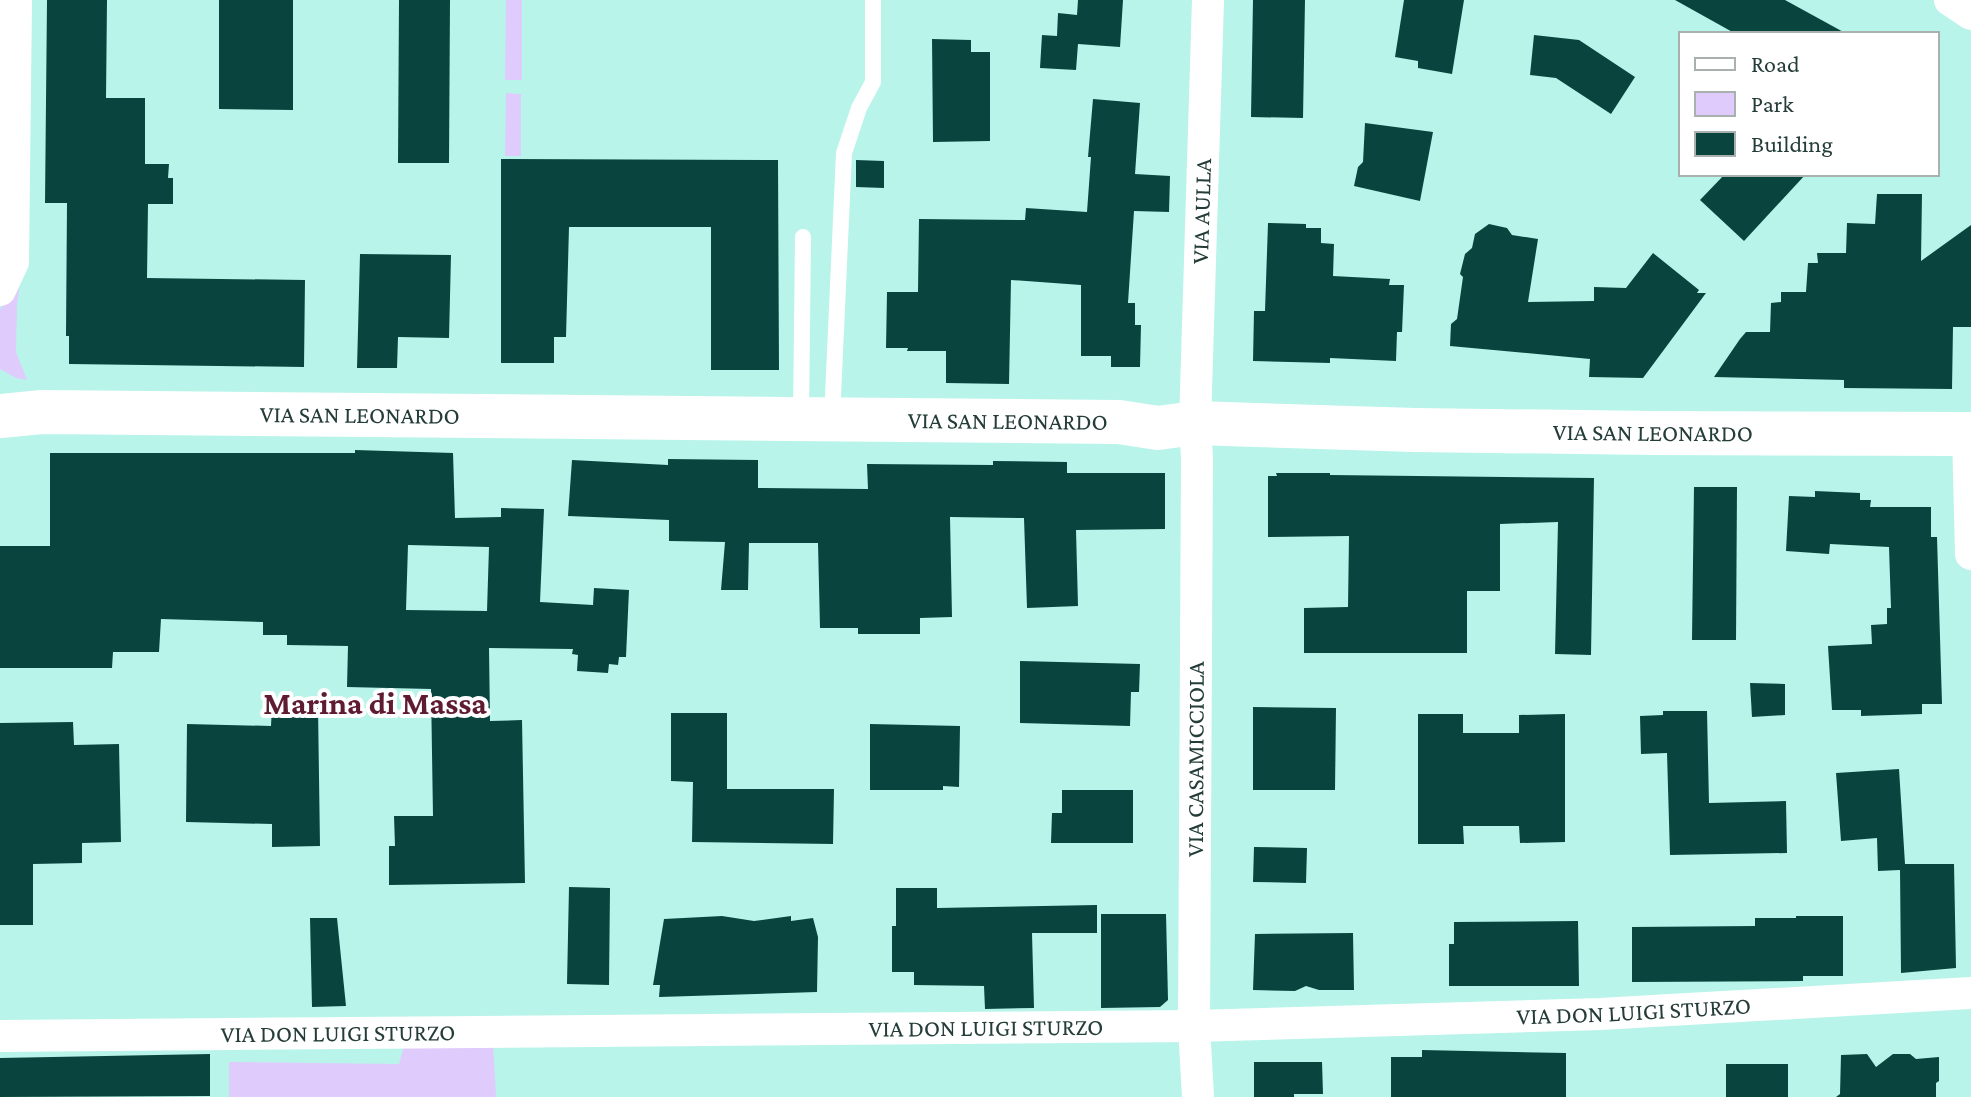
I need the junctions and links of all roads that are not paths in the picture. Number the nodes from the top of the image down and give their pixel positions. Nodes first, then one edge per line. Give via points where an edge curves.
1 (16, 0) edge
2 (873, 0) edge
3 (1208, 0) edge
4 (1950, 0) edge
5 (1971, 14) edge
6 (803, 237) dead end
7 (0, 290) edge
8 (0, 394) edge
9 (21, 414) edge
10 (817, 419) junction
11 (1195, 423) junction
12 (1969, 434) edge
13 (1971, 554) edge
14 (1971, 993) edge
15 (1194, 1026) junction
16 (0, 1036) edge
17 (1198, 1097) edge

1 - 7 street via 13,262
2 - 10 lane via 873,82 844,153
3 - 11 street, VIA AULLA
4 - 5 street
6 - 10 lane
8 - 9 main road
9 - 10 main road, VIA SAN LEONARDO
10 - 11 main road, VIA SAN LEONARDO via 1119,422 1158,428
11 - 12 main road, VIA SAN LEONARDO
11 - 15 street, VIA CASAMICCIOLA
12 - 13 street
14 - 15 street, VIA DON LUIGI STURZO via 1600,1014
15 - 16 street, VIA DON LUIGI STURZO
15 - 17 street, VIA CASAMICCIOLA

